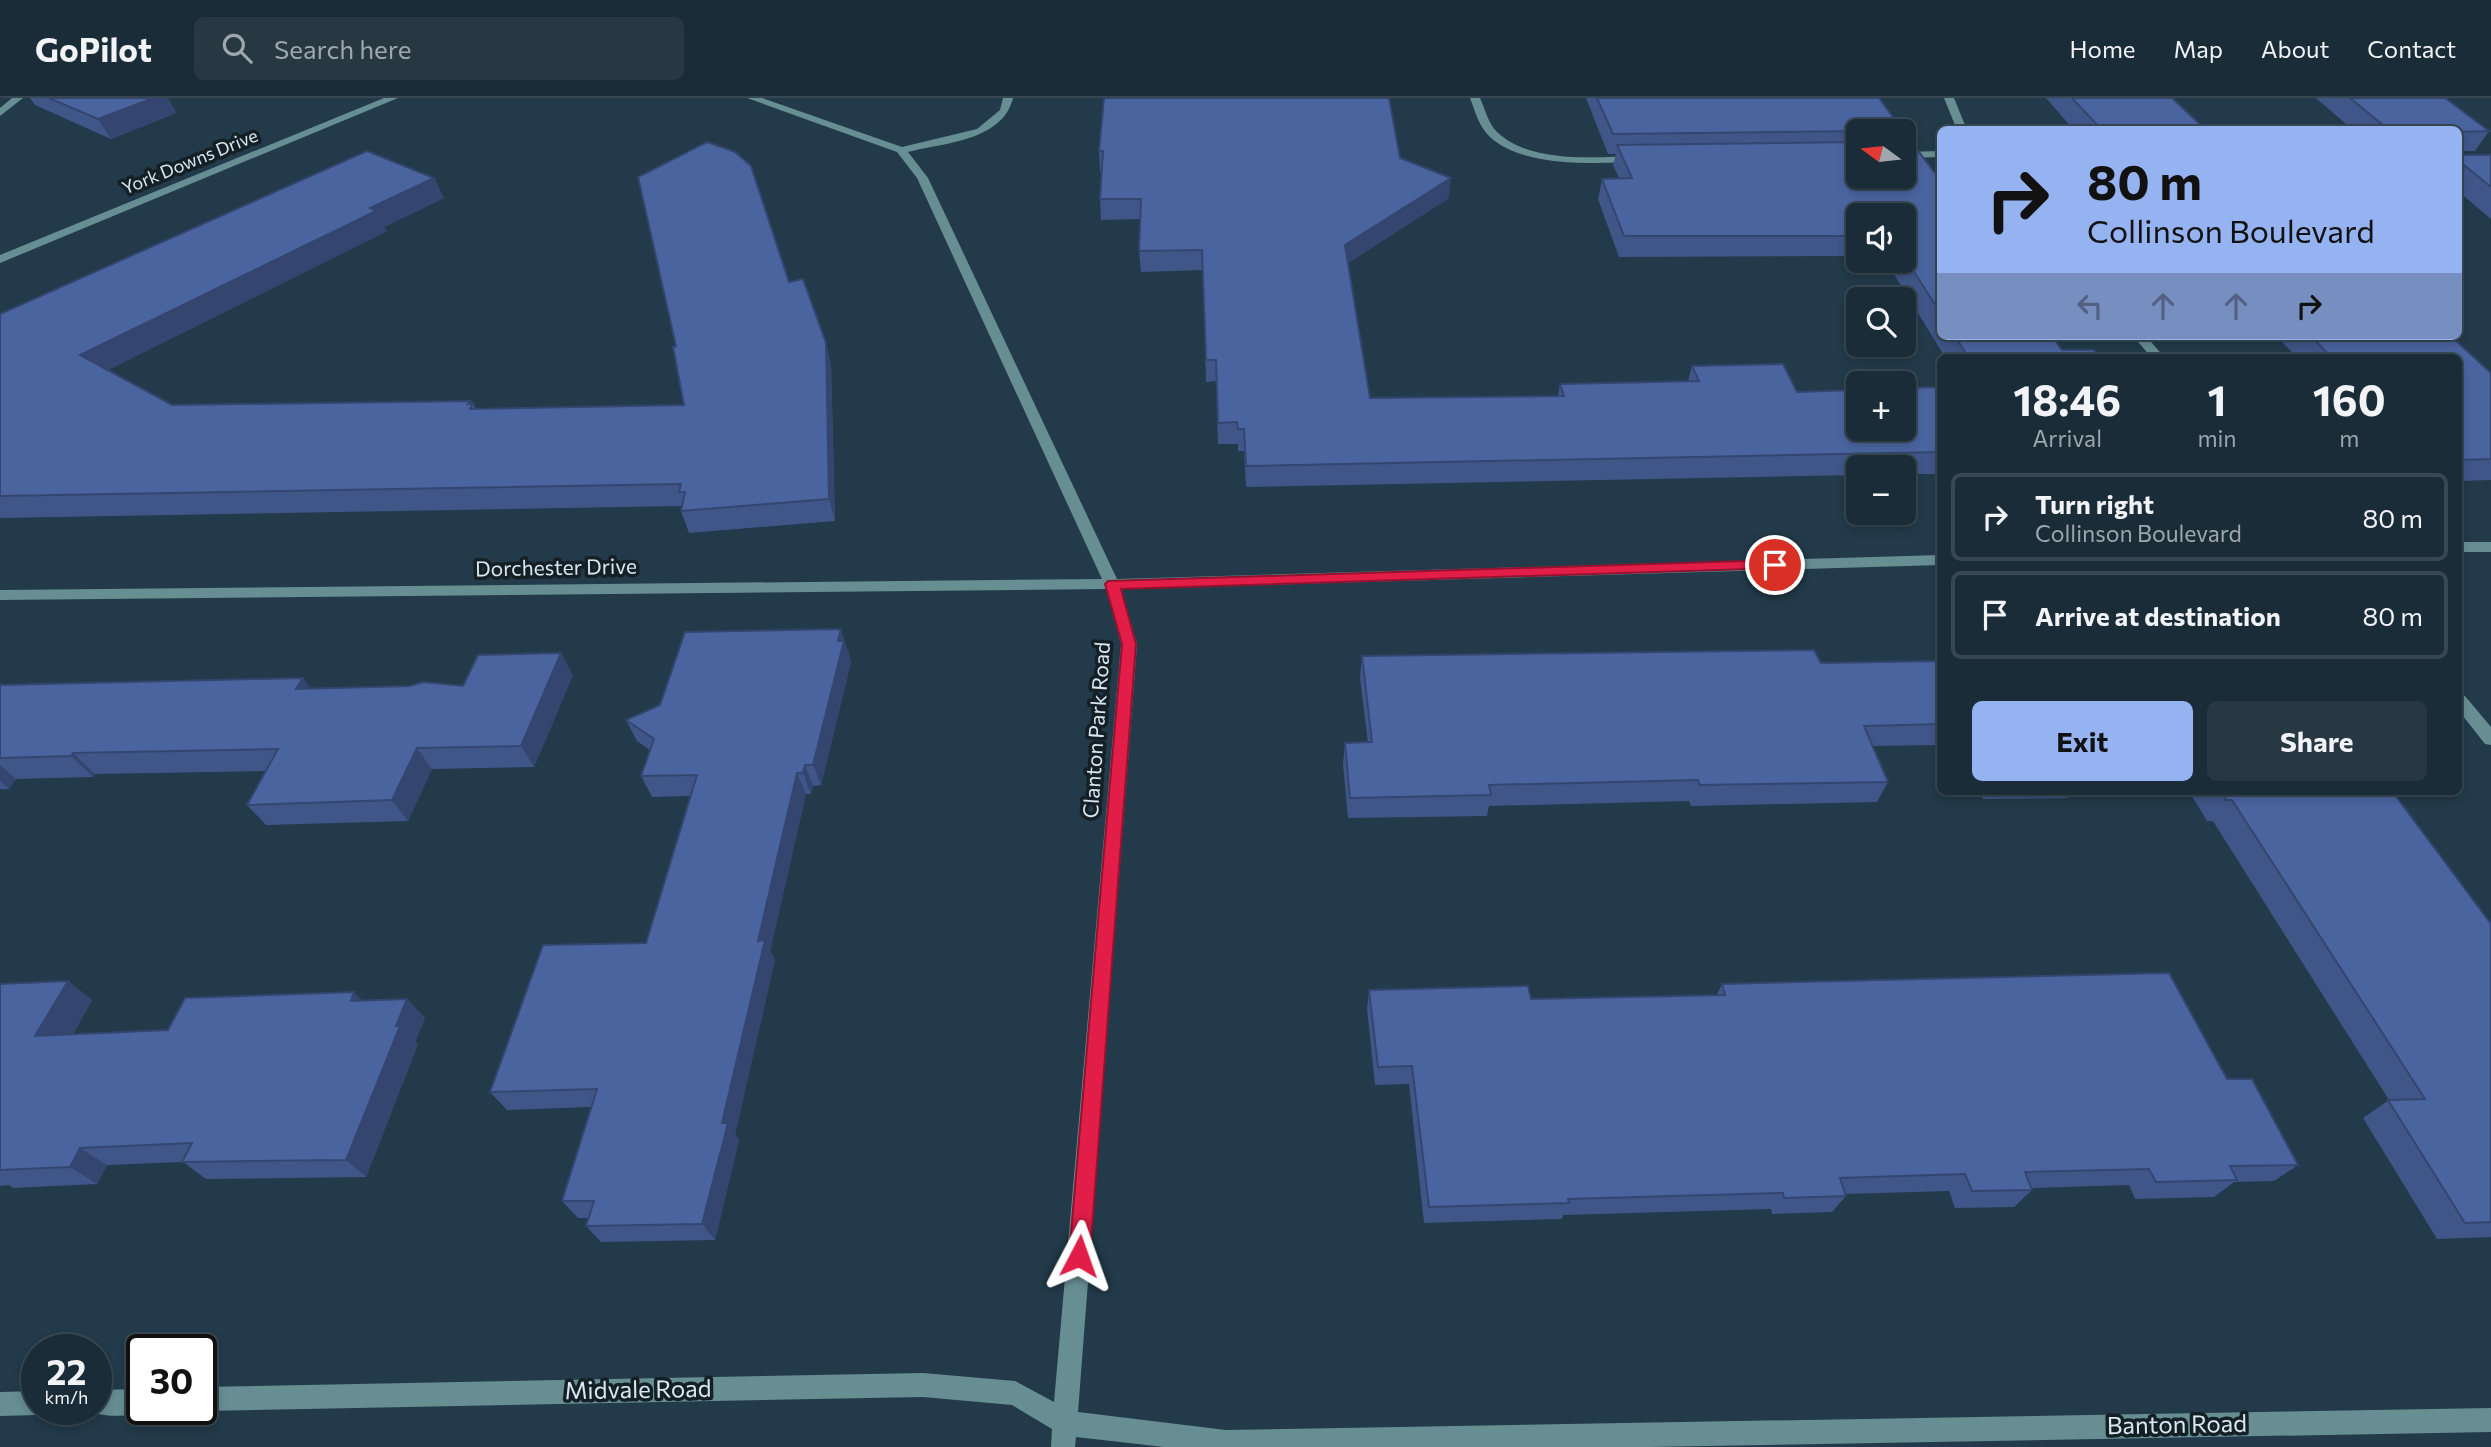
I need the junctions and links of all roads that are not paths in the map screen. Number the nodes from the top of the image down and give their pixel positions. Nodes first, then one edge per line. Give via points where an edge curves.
1 (18, 98) edge
2 (393, 98) edge
3 (752, 98) edge
4 (1008, 98) edge
5 (1475, 98) edge
6 (1949, 98) edge
7 (0, 113) edge
8 (1960, 126) edge
9 (901, 150) junction
10 (1937, 154) edge
11 (1916, 155) edge
12 (1650, 159) edge
13 (0, 259) edge
14 (2143, 340) edge
15 (2155, 354) edge
16 (2462, 547) edge
17 (2491, 547) edge
18 (1937, 560) edge
19 (1112, 584) junction
20 (0, 595) edge
21 (2462, 704) edge
22 (2491, 739) edge
23 (217, 1399) edge
24 (21, 1403) edge
25 (0, 1404) edge
26 (2491, 1420) edge
27 (1065, 1435) edge

1 - 7 street
2 - 13 street, York Downs Drive
3 - 9 street
4 - 9 street via 1005,111 981,131
5 - 12 street via 1494,136 1514,146 1547,156
6 - 8 street
9 - 19 street, Clanton Park Road via 922,178
10 - 11 street
14 - 15 street
16 - 17 street
18 - 19 street, Dorchester Drive
19 - 20 street, Dorchester Drive
19 - 27 street, Clanton Park Road via 1129,644
21 - 22 street
23 - 27 street, Midvale Road via 923,1384 1015,1394
24 - 25 street
26 - 27 street, Banton Road via 1226,1442

